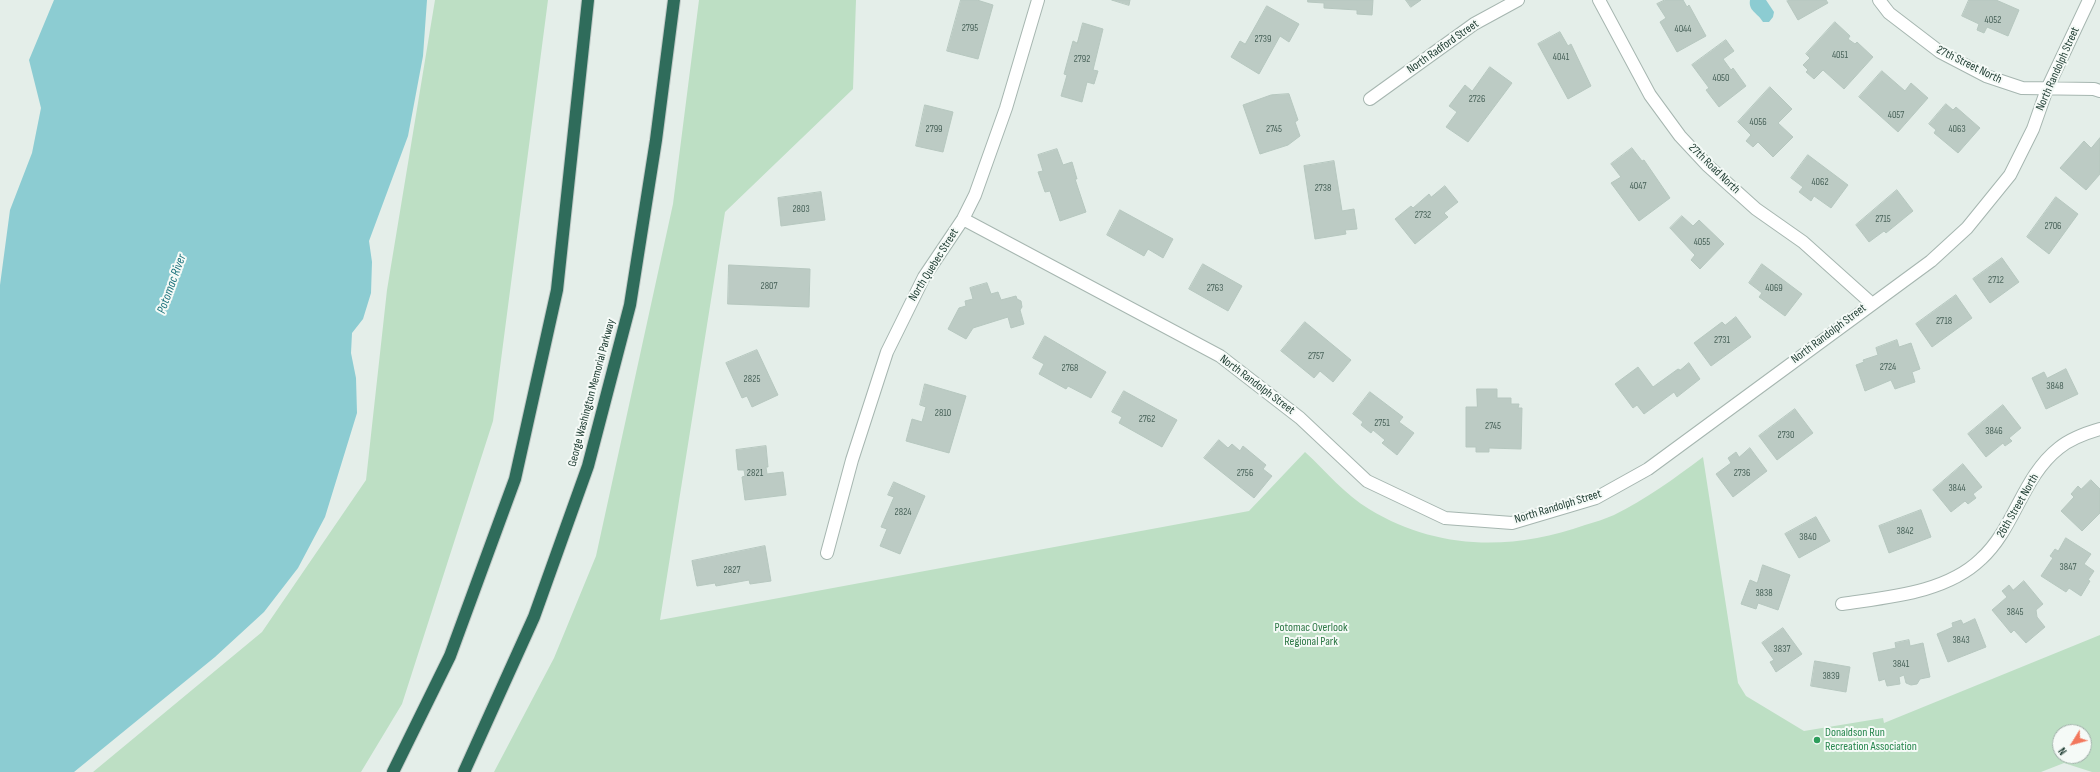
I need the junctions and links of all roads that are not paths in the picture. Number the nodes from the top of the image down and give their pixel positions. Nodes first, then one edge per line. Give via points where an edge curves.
1 (588, 0) edge
2 (674, 0) edge
3 (1038, 0) edge
4 (1518, 0) edge
5 (1599, 0) edge
6 (1879, 0) edge
7 (2088, 0) edge
8 (2047, 90) junction
9 (2100, 91) edge
10 (1370, 100) dead end
11 (963, 219) junction
12 (1871, 303) junction
13 (2100, 429) edge
14 (827, 553) dead end
15 (1842, 604) dead end
16 (393, 772) edge
17 (464, 772) edge

1 - 16 highway via 557,290 515,479 450,656
2 - 17 highway, George Washington Memorial Parkway via 656,140 630,305 588,466 534,617
3 - 11 street, North Quebec Street via 1006,108 975,194
4 - 10 street, North Radford Street via 1474,24
5 - 12 street, 27th Road North via 1650,95 1680,136 1707,165 1756,209 1803,242
6 - 8 street, 27th Street North via 1889,13 1940,52 1986,76 2022,88
7 - 8 street, North Randolph Street
8 - 9 street, 27th Street North
8 - 12 street, North Randolph Street via 2033,129 2010,175 1992,198 1967,228 1931,260
11 - 12 street, North Randolph Street via 1220,356 1300,418 1367,481 1445,518 1512,523 1596,498 1648,469
11 - 14 street, North Quebec Street via 924,277 887,352 852,460
13 - 15 street, 26th Street North via 2060,447 2047,459 2030,482 2007,528 1994,546 1981,560 1963,573 1934,587

